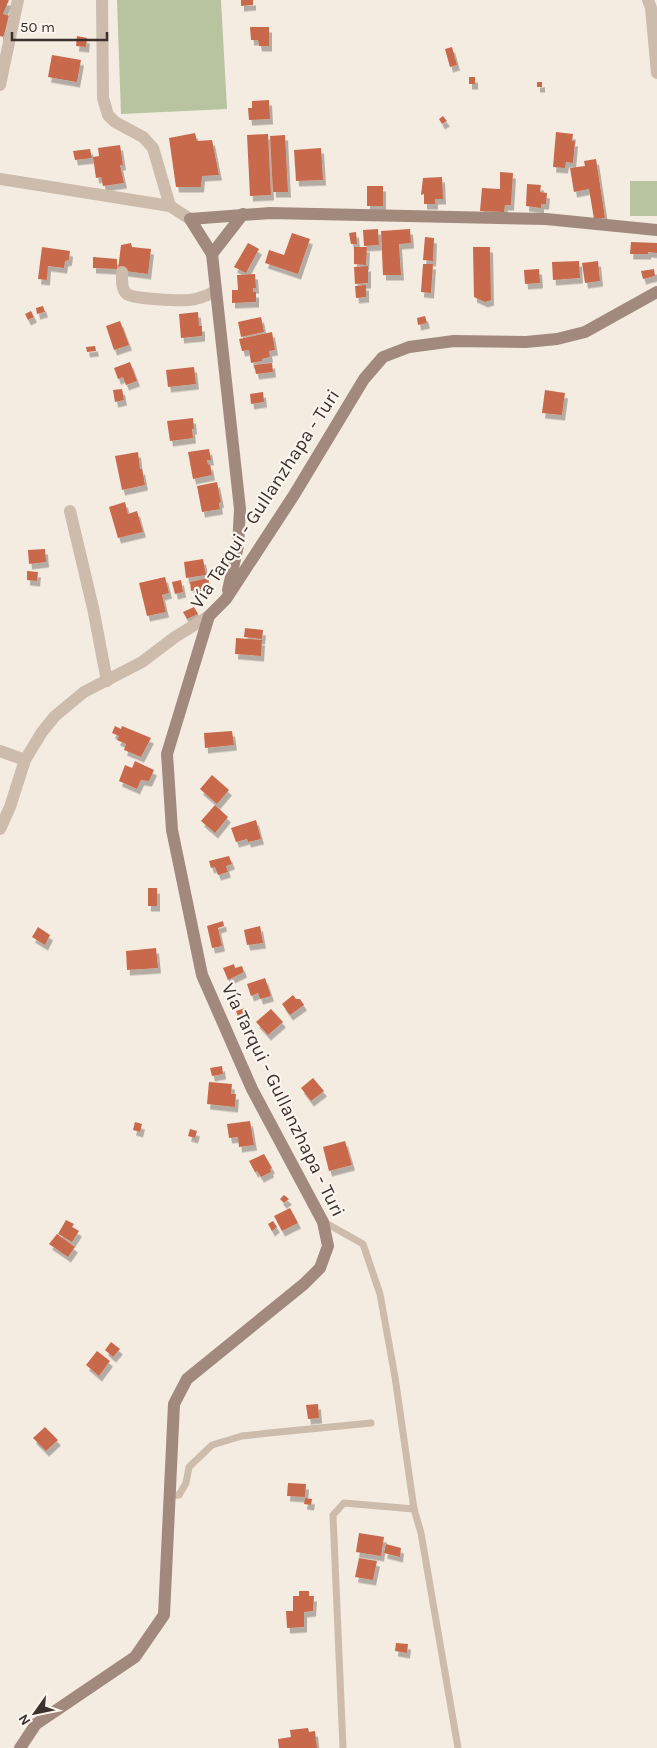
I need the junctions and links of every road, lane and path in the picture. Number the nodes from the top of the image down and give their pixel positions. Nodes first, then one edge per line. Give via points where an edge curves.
1 (18, 0) edge
2 (102, 0) edge
3 (648, 0) edge
4 (657, 73) edge
5 (0, 84) edge
6 (0, 179) edge
7 (170, 206) junction
8 (244, 214) junction
9 (190, 219) junction
10 (657, 230) edge
11 (212, 254) junction
12 (122, 272) dead end
13 (215, 291) junction
14 (657, 292) edge
15 (70, 511) dead end
16 (226, 599) junction
17 (209, 616) junction
18 (107, 681) junction
19 (0, 750) edge
20 (25, 760) junction
21 (0, 829) edge
22 (323, 1222) junction
23 (371, 1423) dead end
24 (170, 1496) junction
25 (414, 1509) junction
26 (20, 1748) edge
27 (343, 1748) edge
28 (458, 1748) edge

1 - 5 street
2 - 7 street via 102,98 108,115 115,122 143,137 154,148
3 - 4 street
6 - 7 street
7 - 9 street
8 - 9 main road
8 - 10 main road via 546,219
8 - 11 main road
9 - 11 main road
11 - 13 main road
12 - 13 street via 124,289 133,296 189,300
13 - 16 main road via 240,509 238,546
14 - 16 main road, Vía Tarqui - Gullanzhapa - Turi via 586,332 557,339 454,341 409,347 383,357 364,379 294,496
15 - 18 street
16 - 17 main road, Vía Tarqui - Gullanzhapa - Turi
17 - 18 street via 142,662
17 - 22 main road, Vía Tarqui - Gullanzhapa - Turi via 168,754 172,830 202,975 252,1089
18 - 20 street via 84,692 55,716
19 - 20 street
20 - 21 street
22 - 24 main road, Vía Tarqui - Gullanzhapa - Turi via 328,1246 320,1268 187,1379 174,1404
22 - 25 lane via 363,1244 380,1294
23 - 24 lane via 242,1436 212,1445 189,1467 186,1483 179,1495
24 - 26 main road, Vía Tarqui - Gullanzhapa - Turi via 164,1615 136,1657 36,1724
25 - 27 lane via 344,1503 333,1515
25 - 28 lane via 421,1533

